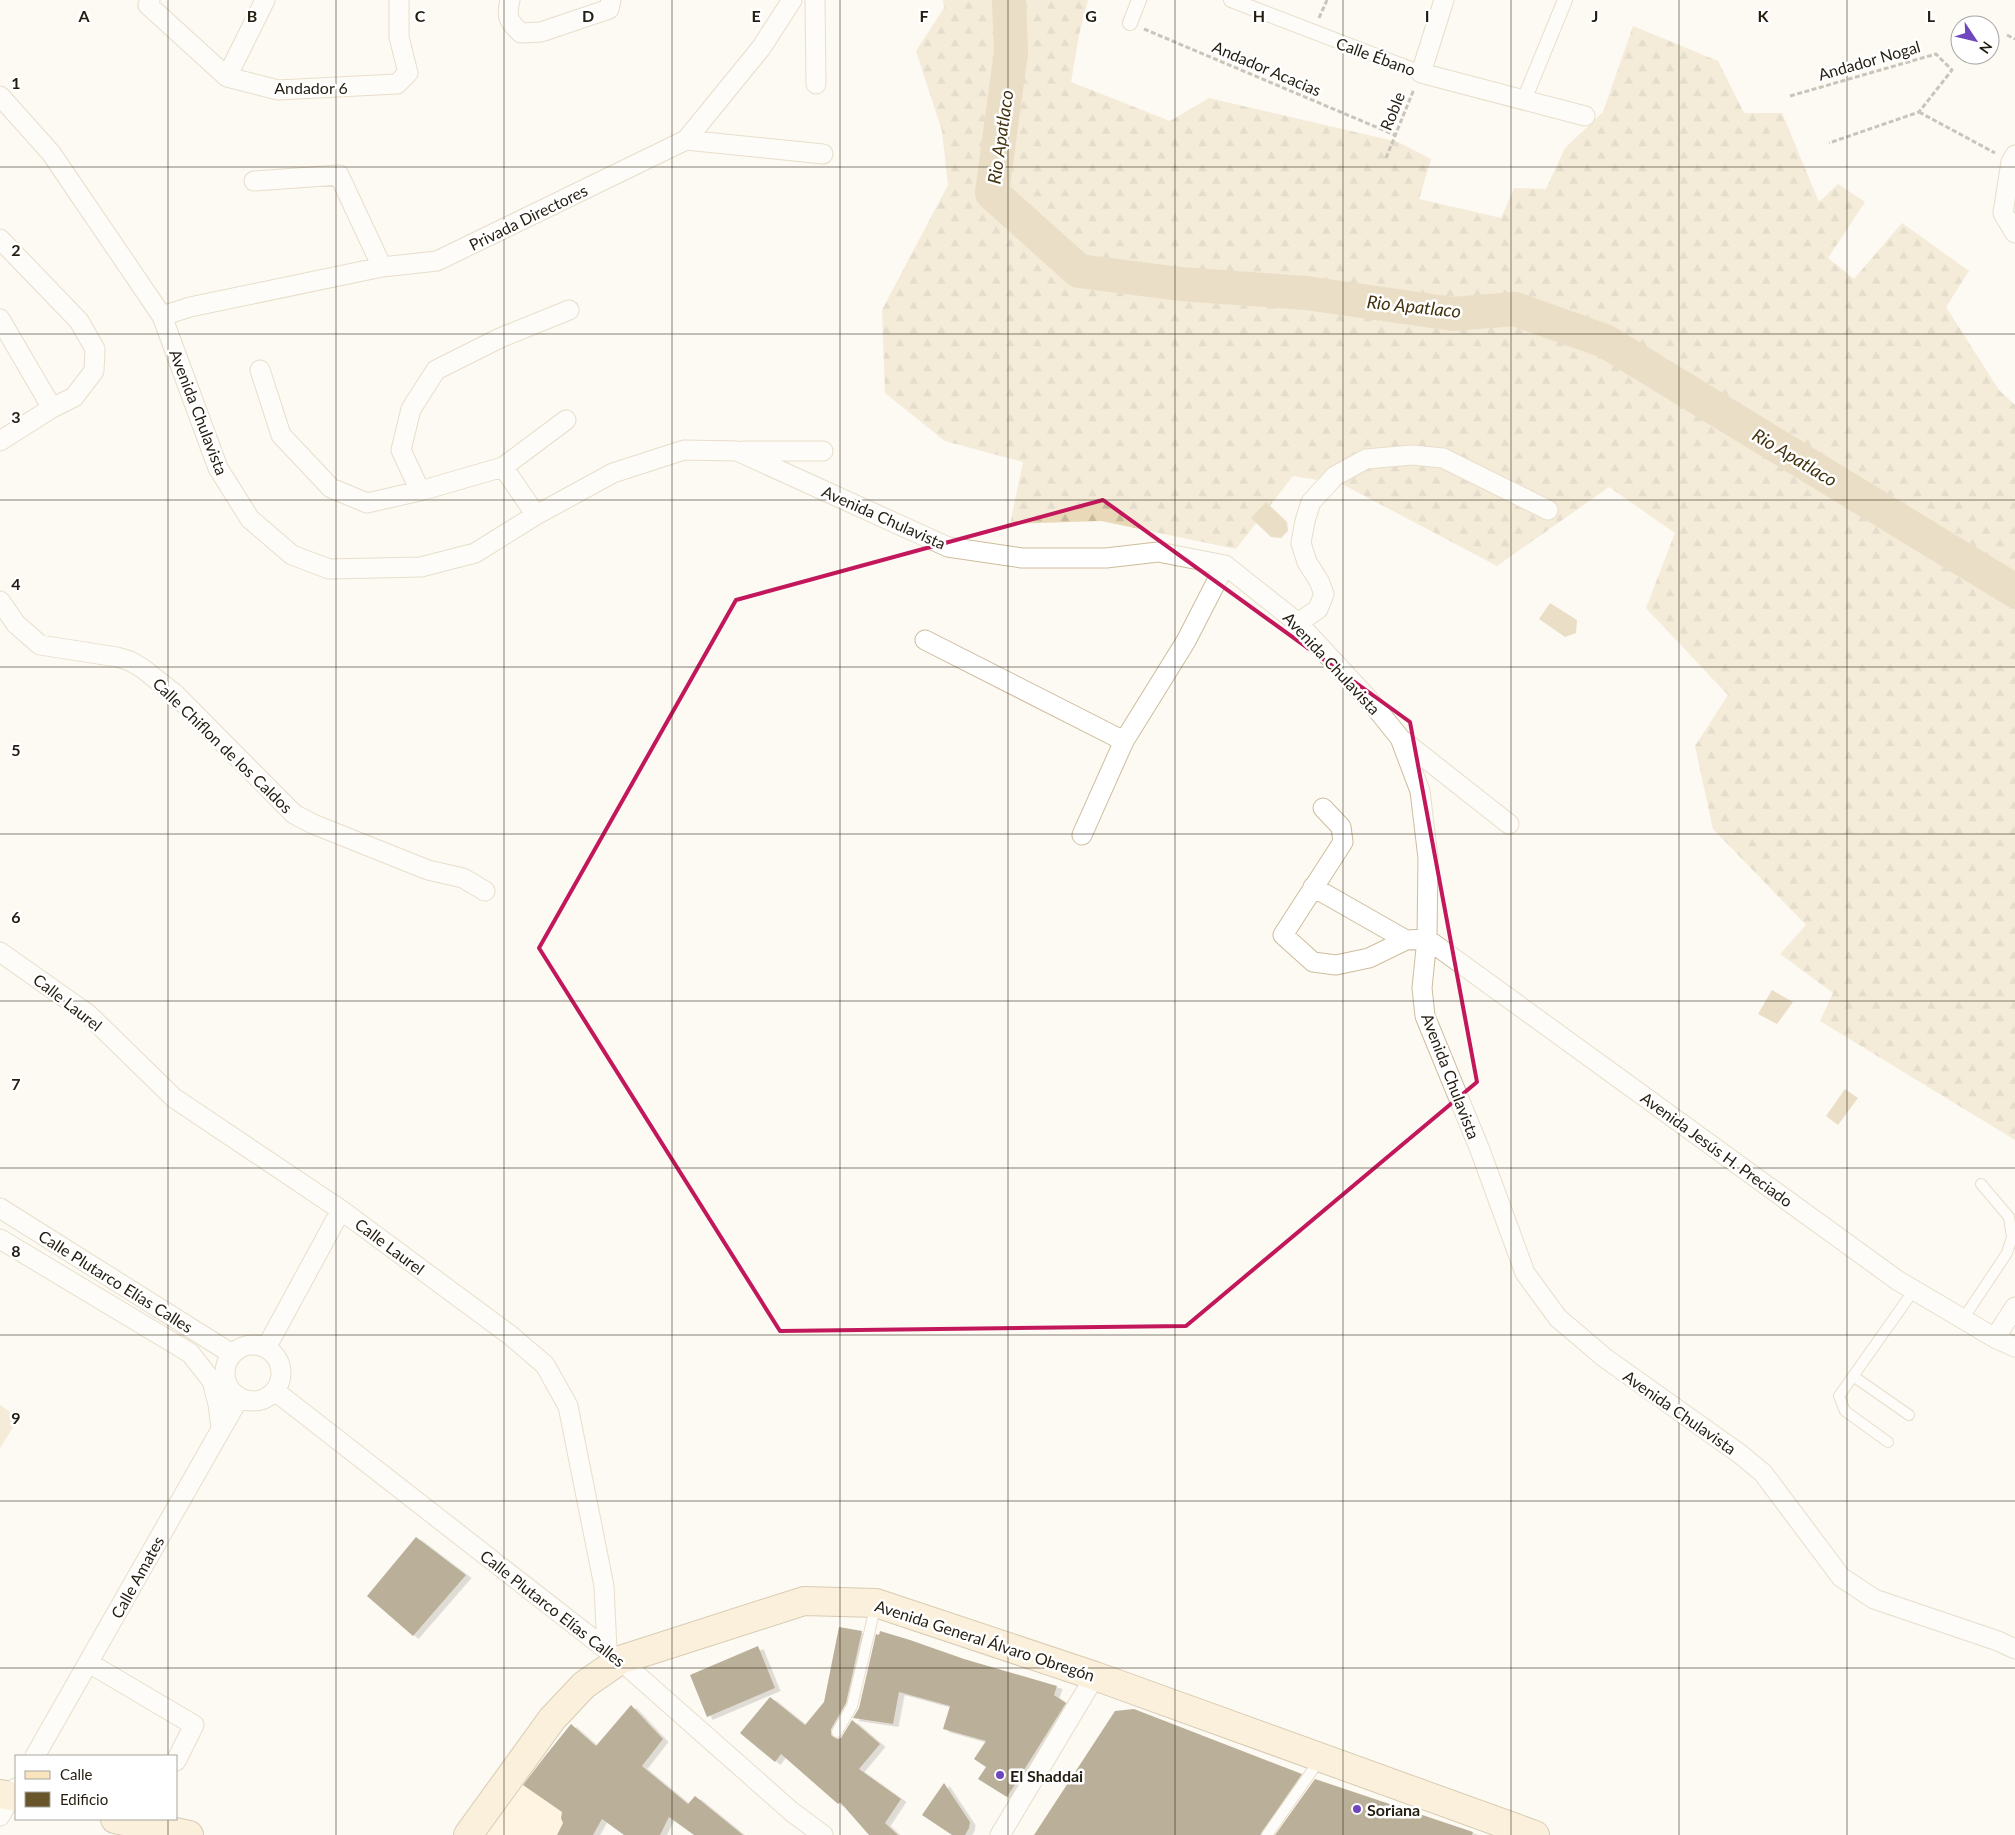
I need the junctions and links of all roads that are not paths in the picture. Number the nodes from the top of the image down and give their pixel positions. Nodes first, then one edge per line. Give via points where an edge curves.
1 (265, 0) edge
2 (399, 0) edge
3 (510, 0) edge
4 (611, 0) edge
5 (792, 0) edge
6 (815, 0) edge
7 (1139, 0) edge
8 (1231, 0) edge
9 (1444, 0) edge
10 (1565, 0) edge
11 (149, 3) edge
12 (1130, 23) road end
13 (1421, 73) junction
14 (227, 77) junction
15 (816, 84) dead end
16 (0, 96) edge
17 (1524, 100) junction
18 (1585, 116) dead end
19 (686, 140) junction
20 (822, 154) dead end
21 (2013, 158) edge
22 (254, 181) dead end
23 (2015, 233) edge
24 (0, 239) edge
25 (382, 267) junction
26 (569, 310) dead end
27 (162, 316) junction
28 (0, 318) edge
29 (260, 370) dead end
30 (52, 408) junction
31 (566, 420) dead end
32 (1, 440) edge
33 (737, 451) junction
34 (822, 451) dead end
35 (503, 467) junction
36 (420, 491) junction
37 (1548, 510) dead end
38 (536, 515) junction
39 (1225, 565) junction
40 (0, 602) edge
41 (1298, 623) junction
42 (925, 640) dead end
43 (1400, 738) junction
44 (1124, 741) junction
45 (1323, 808) dead end
46 (1509, 824) dead end
47 (1082, 835) dead end
48 (1313, 887) junction
49 (485, 891) dead end
50 (1427, 939) junction
51 (1406, 940) junction
52 (0, 952) edge
53 (1981, 1184) dead end
54 (0, 1208) edge
55 (342, 1210) junction
56 (0, 1239) edge
57 (1914, 1290) junction
58 (2015, 1308) edge
59 (1963, 1320) junction
60 (1995, 1338) junction
61 (2015, 1347) edge
62 (266, 1348) junction
63 (232, 1354) junction
64 (1853, 1376) junction
65 (275, 1391) junction
66 (239, 1398) junction
67 (1909, 1415) dead end
68 (221, 1428) junction
69 (1888, 1442) dead end
70 (876, 1603) junction
71 (2015, 1649) edge
72 (614, 1655) junction
73 (89, 1663) junction
74 (1095, 1676) junction
75 (837, 1732) dead end
76 (36, 1755) edge
77 (178, 1756) edge
78 (1322, 1757) junction
79 (120, 1820) edge
80 (189, 1835) edge
81 (468, 1835) edge
82 (824, 1835) edge
83 (1000, 1835) edge
84 (1267, 1835) edge
85 (1535, 1835) edge

1 - 14 street
2 - 14 street, Andador 6 via 399,37 408,73 397,84 278,90
3 - 4 street via 507,13 521,33 541,32 608,9
5 - 19 street, Privada Directores via 761,48
6 - 15 street
7 - 12 street
8 - 13 street, Calle Ébano
9 - 13 street
10 - 17 street
11 - 14 street, Andador 6
13 - 17 street, Calle Ébano
16 - 27 street, Avenida Chulavista via 51,153
17 - 18 street, Calle Ébano
19 - 20 street
19 - 25 street, Privada Directores via 437,261
21 - 23 street via 2003,213
22 - 25 street via 338,175
24 - 30 street via 79,321 95,350 94,371 74,397
25 - 27 street, Privada Directores via 190,307
26 - 36 street via 500,338 436,370 411,408 401,450
27 - 38 street, Avenida Chulavista via 218,468 250,519 292,555 329,570 421,567 475,553
28 - 30 street
29 - 36 street via 281,436 331,488 367,503
30 - 32 street
31 - 35 street
33 - 34 street
33 - 38 street, Avenida Chulavista via 684,450 613,474
33 - 39 street, Avenida Chulavista via 948,547 1022,558 1106,558 1158,552
35 - 36 street
35 - 38 street
37 - 41 street via 1442,458 1366,459 1335,476 1311,502 1301,543 1324,594 1318,609
39 - 41 street, Avenida Chulavista
39 - 44 street via 1186,641
40 - 49 street, Calle Chiflon de los Caldos via 16,624 40,645 117,657 142,668 175,694 294,814 428,870 463,878
41 - 43 street, Avenida Chulavista
42 - 44 street
43 - 46 street
43 - 50 street, Avenida Chulavista via 1420,791 1428,858
44 - 47 street
45 - 48 street via 1341,827 1343,842
48 - 51 street
48 - 51 street via 1283,934 1313,962 1336,965 1369,958
50 - 51 street
50 - 57 street, Avenida Jesús H. Preciado
50 - 71 street, Avenida Chulavista via 1422,988 1425,1016 1480,1150 1525,1274 1558,1318 1605,1358 1762,1473 1841,1577 1874,1600
52 - 55 street, Calle Laurel via 88,1014 174,1098
53 - 59 lane via 2009,1217 2012,1237 2007,1253
54 - 63 street, Calle Plutarco Elías Calles
55 - 62 street
55 - 72 street, Calle Laurel via 510,1335 545,1365 568,1406 604,1586
56 - 68 street, Calle Plutarco Elías Calles via 190,1353 212,1381
57 - 59 street, Avenida Jesús H. Preciado
57 - 64 lane
58 - 60 street
59 - 60 street, Avenida Jesús H. Preciado
60 - 61 street, Avenida Jesús H. Preciado
62 - 63 street via 248,1345
62 - 65 street via 278,1359 281,1375
63 - 66 street via 226,1365 225,1378
64 - 67 lane
64 - 69 lane via 1839,1396 1841,1404 1845,1411
65 - 66 street via 264,1399
65 - 72 street, Calle Plutarco Elías Calles
66 - 68 street, Calle Amates
68 - 73 street, Calle Amates
70 - 72 main road, Avenida General Álvaro Obregón via 804,1601
70 - 74 main road, Avenida General Álvaro Obregón
70 - 75 lane via 852,1706
72 - 81 main road, Avenida General Álvaro Obregón via 552,1719
72 - 82 street, Calle Plutarco Elías Calles via 792,1812
73 - 76 street, Calle Amates
73 - 77 street via 194,1724
74 - 78 main road, Avenida General Álvaro Obregón
74 - 83 street
78 - 84 lane
78 - 85 main road, Avenida General Álvaro Obregón
79 - 80 main road

